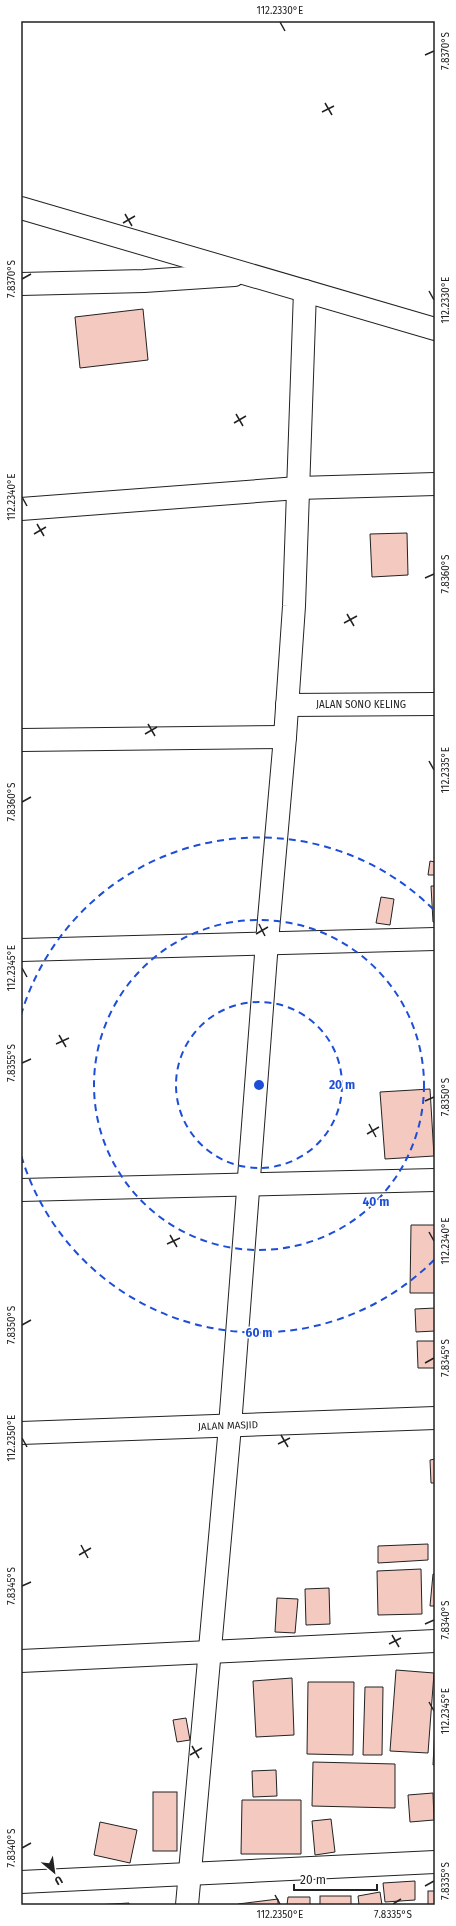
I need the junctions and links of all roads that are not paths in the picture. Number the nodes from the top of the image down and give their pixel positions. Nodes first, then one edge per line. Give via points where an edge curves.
1 (21, 208) edge
2 (247, 274) junction
3 (21, 284) edge
4 (305, 291) junction
5 (435, 329) edge
6 (435, 484) edge
7 (298, 488) junction
8 (21, 509) edge
9 (435, 704) edge
10 (287, 705) junction
11 (285, 737) junction
12 (21, 740) edge
13 (435, 939) edge
14 (267, 942) junction
15 (21, 950) edge
16 (435, 1180) edge
17 (250, 1183) junction
18 (21, 1190) edge
19 (435, 1418) edge
20 (230, 1426) junction
21 (21, 1433) edge
22 (435, 1641) edge
23 (211, 1651) junction
24 (21, 1661) edge
25 (435, 1862) edge
26 (190, 1873) junction
27 (21, 1882) edge
28 (186, 1905) edge

1 - 2 street
2 - 3 street via 144,282
2 - 4 street
4 - 5 street
4 - 7 street
6 - 7 street
7 - 8 street
7 - 10 street
9 - 10 street, JALAN SONO KELING
10 - 11 street
11 - 12 street
11 - 14 street
13 - 14 street
14 - 15 street
14 - 17 street
16 - 17 street
17 - 18 street
17 - 20 street
19 - 20 street, JALAN MASJID
20 - 21 street, JALAN MASJID
20 - 23 street
22 - 23 street
23 - 24 street
23 - 26 street
25 - 26 street
26 - 27 street
26 - 28 street

